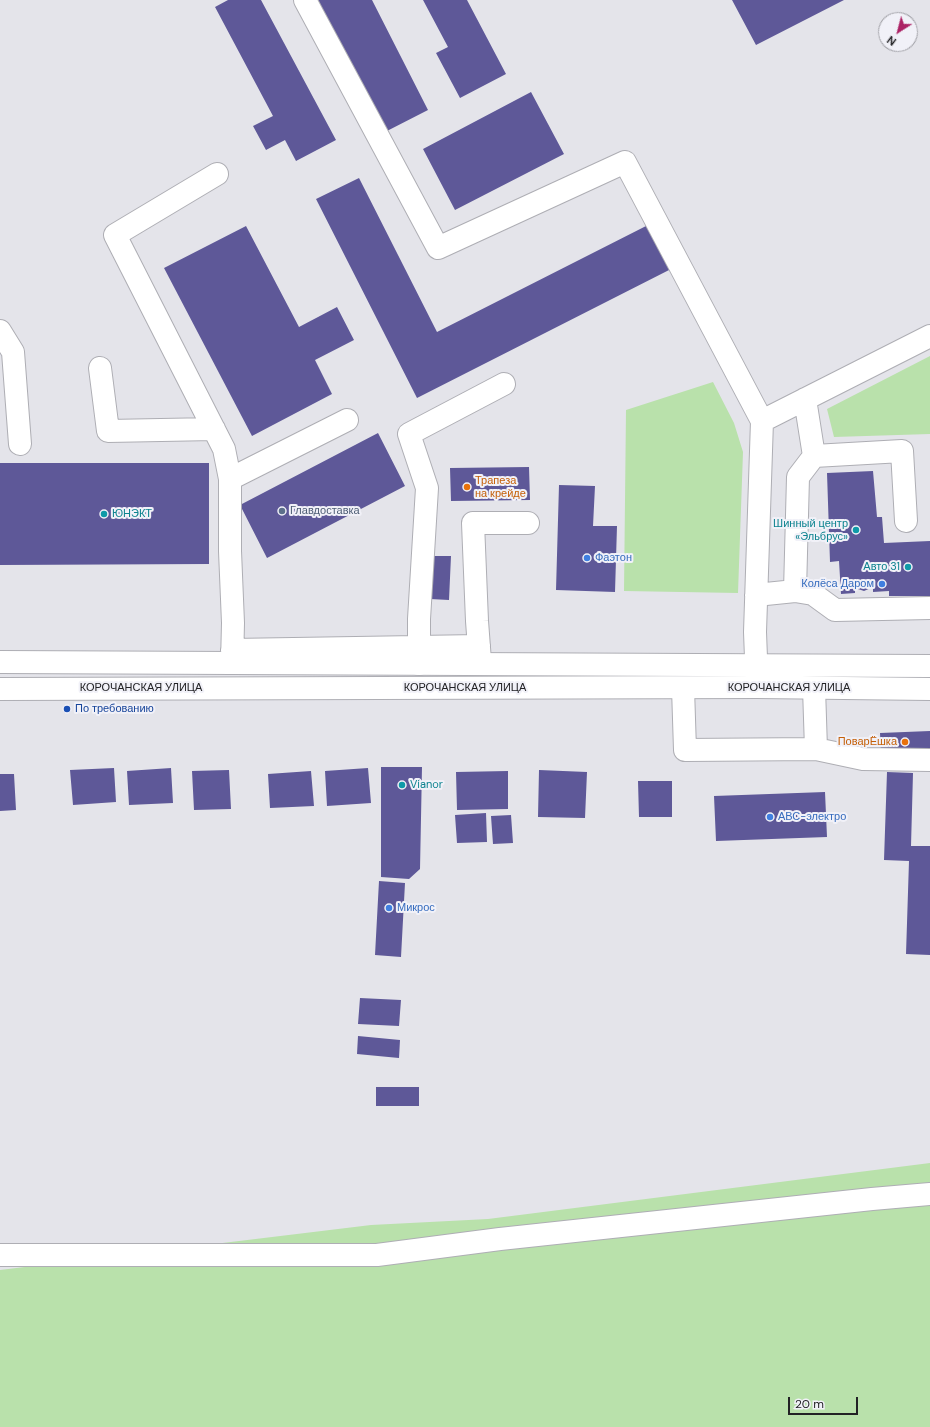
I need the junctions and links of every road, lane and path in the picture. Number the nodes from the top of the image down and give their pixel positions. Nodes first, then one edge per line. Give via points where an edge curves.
1 (305, 0) edge
2 (217, 174) dead end
3 (0, 331) edge
4 (930, 336) edge
5 (100, 368) dead end
6 (7, 373) edge
7 (504, 384) dead end
8 (805, 399) junction
9 (347, 420) dead end
10 (762, 421) junction
11 (214, 429) junction
12 (20, 444) dead end
13 (814, 456) junction
14 (230, 479) junction
15 (906, 520) dead end
16 (528, 523) dead end
17 (795, 591) junction
18 (756, 595) junction
19 (930, 608) edge
20 (479, 655) junction
21 (419, 656) junction
22 (232, 657) junction
23 (0, 662) edge
24 (757, 665) junction
25 (930, 666) edge
26 (757, 687) junction
27 (0, 688) edge
28 (683, 688) junction
29 (814, 688) junction
30 (930, 689) edge
31 (816, 749) junction
32 (930, 760) edge
33 (930, 1194) edge
34 (0, 1255) edge

1 - 10 main road via 438,248 625,162
2 - 11 main road via 115,235
3 - 6 main road via 13,352
4 - 8 main road
5 - 11 main road via 108,431
6 - 12 main road
7 - 21 main road via 409,434 428,488
8 - 10 main road
8 - 13 main road
9 - 14 main road
10 - 18 main road
11 - 14 main road via 224,449
13 - 15 main road via 902,451
13 - 17 main road via 798,477
14 - 22 main road
16 - 20 main road via 473,523
17 - 18 main road
17 - 19 main road via 813,594 835,610
18 - 24 main road
20 - 21 main road, КОРОЧАНСКАЯ УЛИЦА
20 - 24 main road, КОРОЧАНСКАЯ УЛИЦА
21 - 22 main road, КОРОЧАНСКАЯ УЛИЦА
22 - 23 main road, КОРОЧАНСКАЯ УЛИЦА
24 - 25 main road, КОРОЧАНСКАЯ УЛИЦА
24 - 26 main road
26 - 28 main road, КОРОЧАНСКАЯ УЛИЦА
26 - 29 main road, КОРОЧАНСКАЯ УЛИЦА
27 - 28 main road, КОРОЧАНСКАЯ УЛИЦА
28 - 31 main road via 685,750
29 - 30 main road, КОРОЧАНСКАЯ УЛИЦА
29 - 31 main road
31 - 32 main road via 863,759
33 - 34 main road via 377,1255

